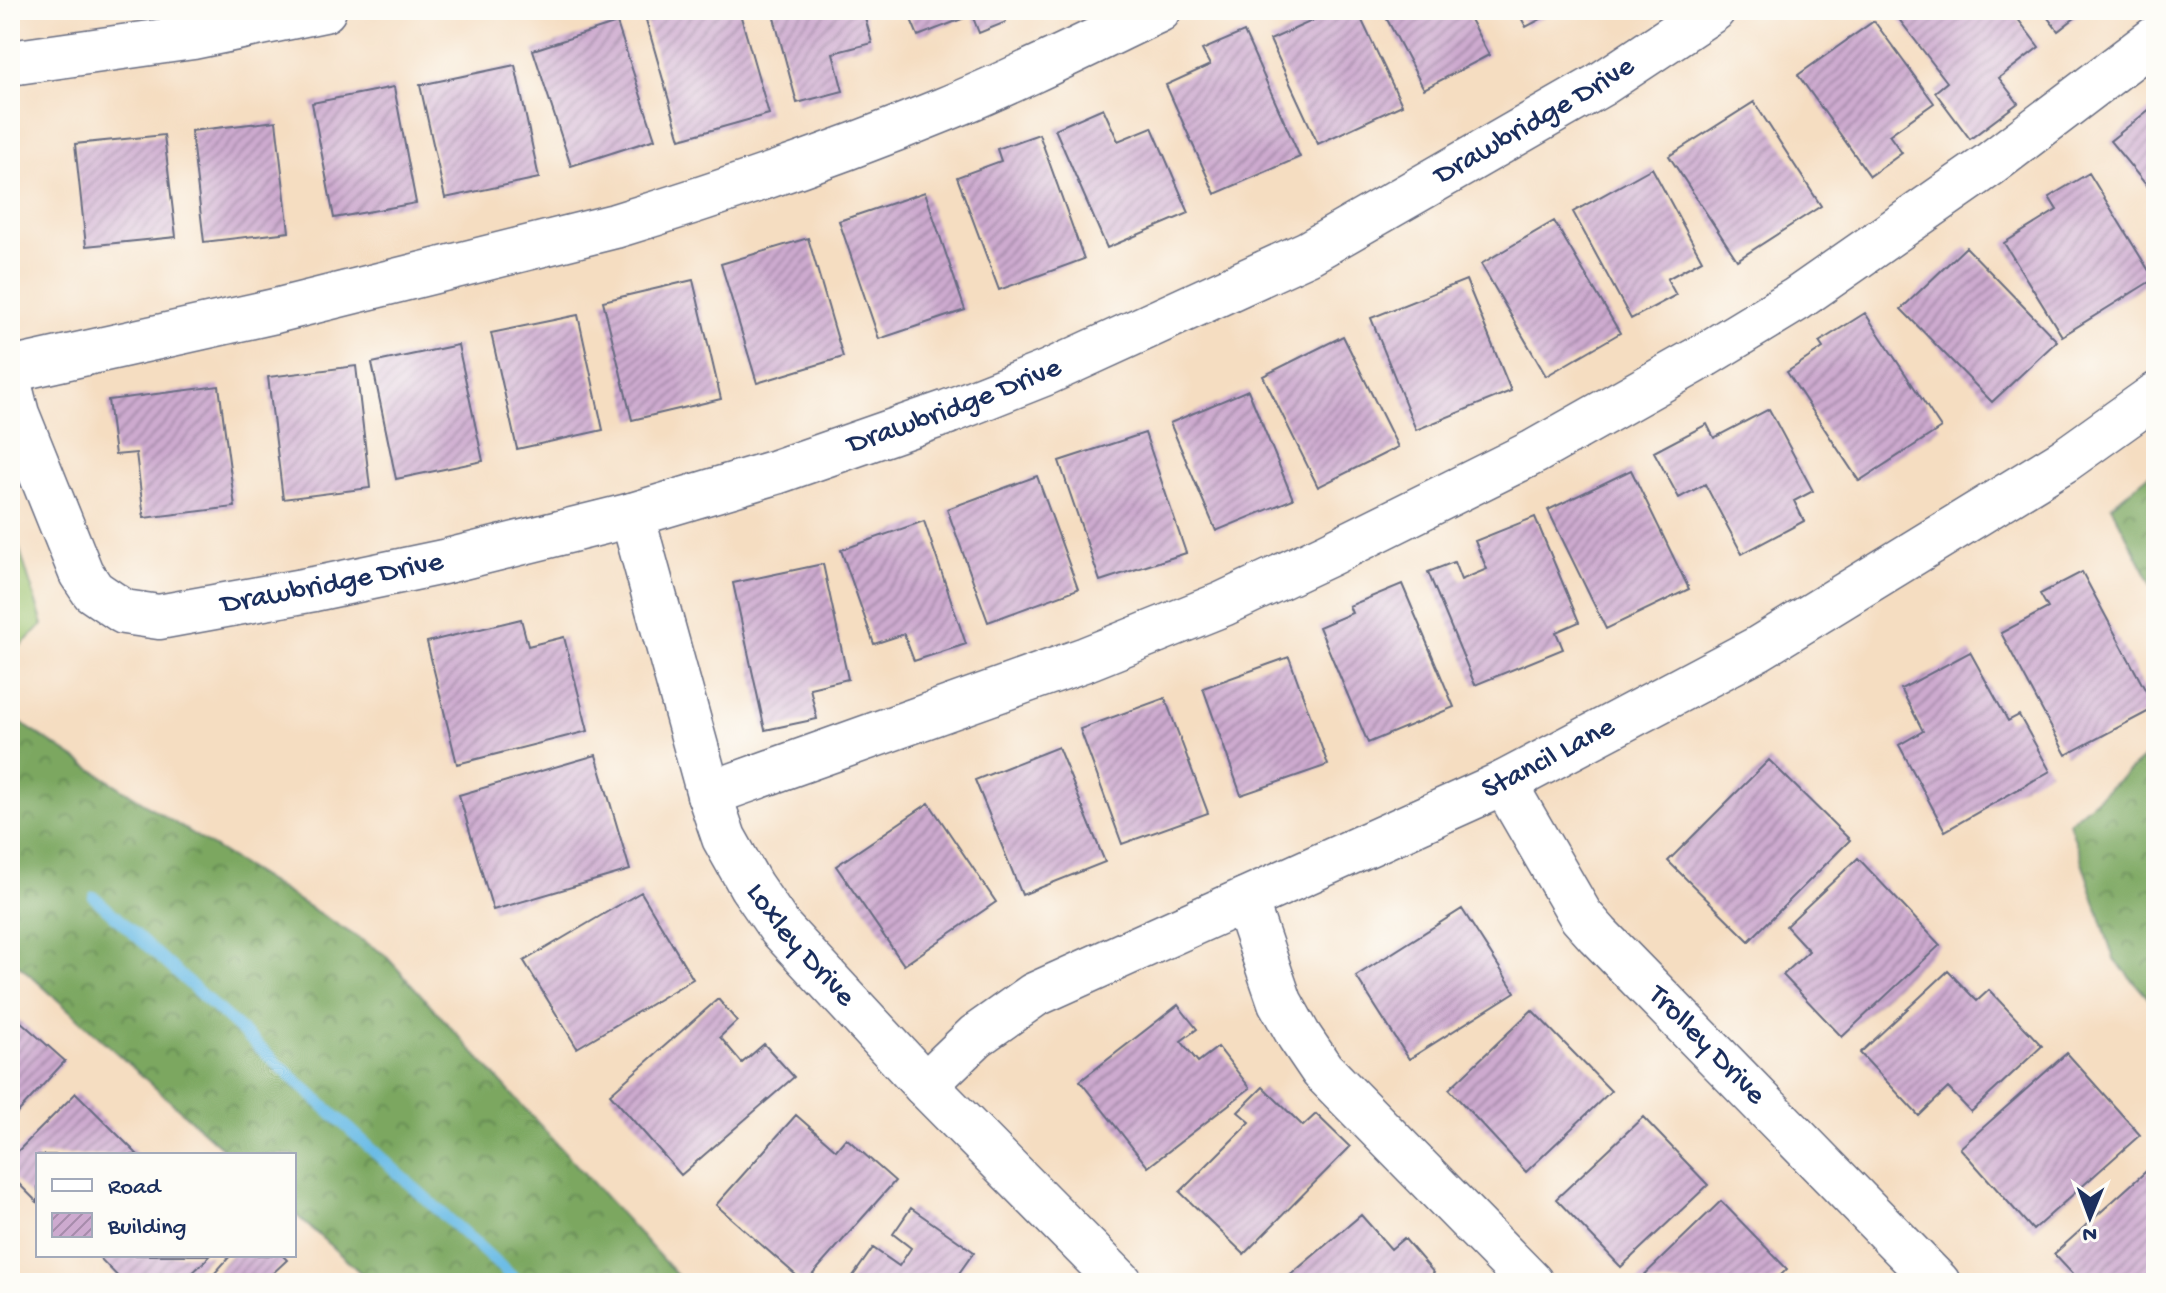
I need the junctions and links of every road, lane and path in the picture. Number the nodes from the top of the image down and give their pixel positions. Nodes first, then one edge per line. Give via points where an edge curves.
1 (324, 10) edge
2 (1159, 10) edge
3 (1713, 10) edge
4 (2156, 38) edge
5 (10, 63) edge
6 (10, 370) edge
7 (10, 387) edge
8 (2156, 395) edge
9 (16, 428) edge
10 (632, 515) junction
11 (1504, 783) junction
12 (709, 794) junction
13 (1245, 900) junction
14 (925, 1085) junction
15 (1917, 1276) edge
16 (1121, 1283) edge
17 (1531, 1283) edge

1 - 5 street via 193,37
2 - 6 street via 944,110 666,211 275,311
3 - 10 street, Drawbridge Drive via 1600,85 1308,253 948,412
4 - 12 street via 1989,165 1797,299 1534,452 1223,604 1086,659
7 - 9 street
8 - 11 street, Stancil Lane via 2065,460 1759,648
9 - 10 street, Drawbridge Drive via 93,591 124,612 159,617 443,562
10 - 12 street, Loxley Drive
11 - 13 street, Stancil Lane
11 - 15 street, Trolley Drive via 1581,916
12 - 14 street, Loxley Drive via 724,838 780,928
13 - 14 street, Stancil Lane via 1034,995 976,1036
13 - 17 street via 1280,1002 1322,1070
14 - 16 street, Loxley Drive

